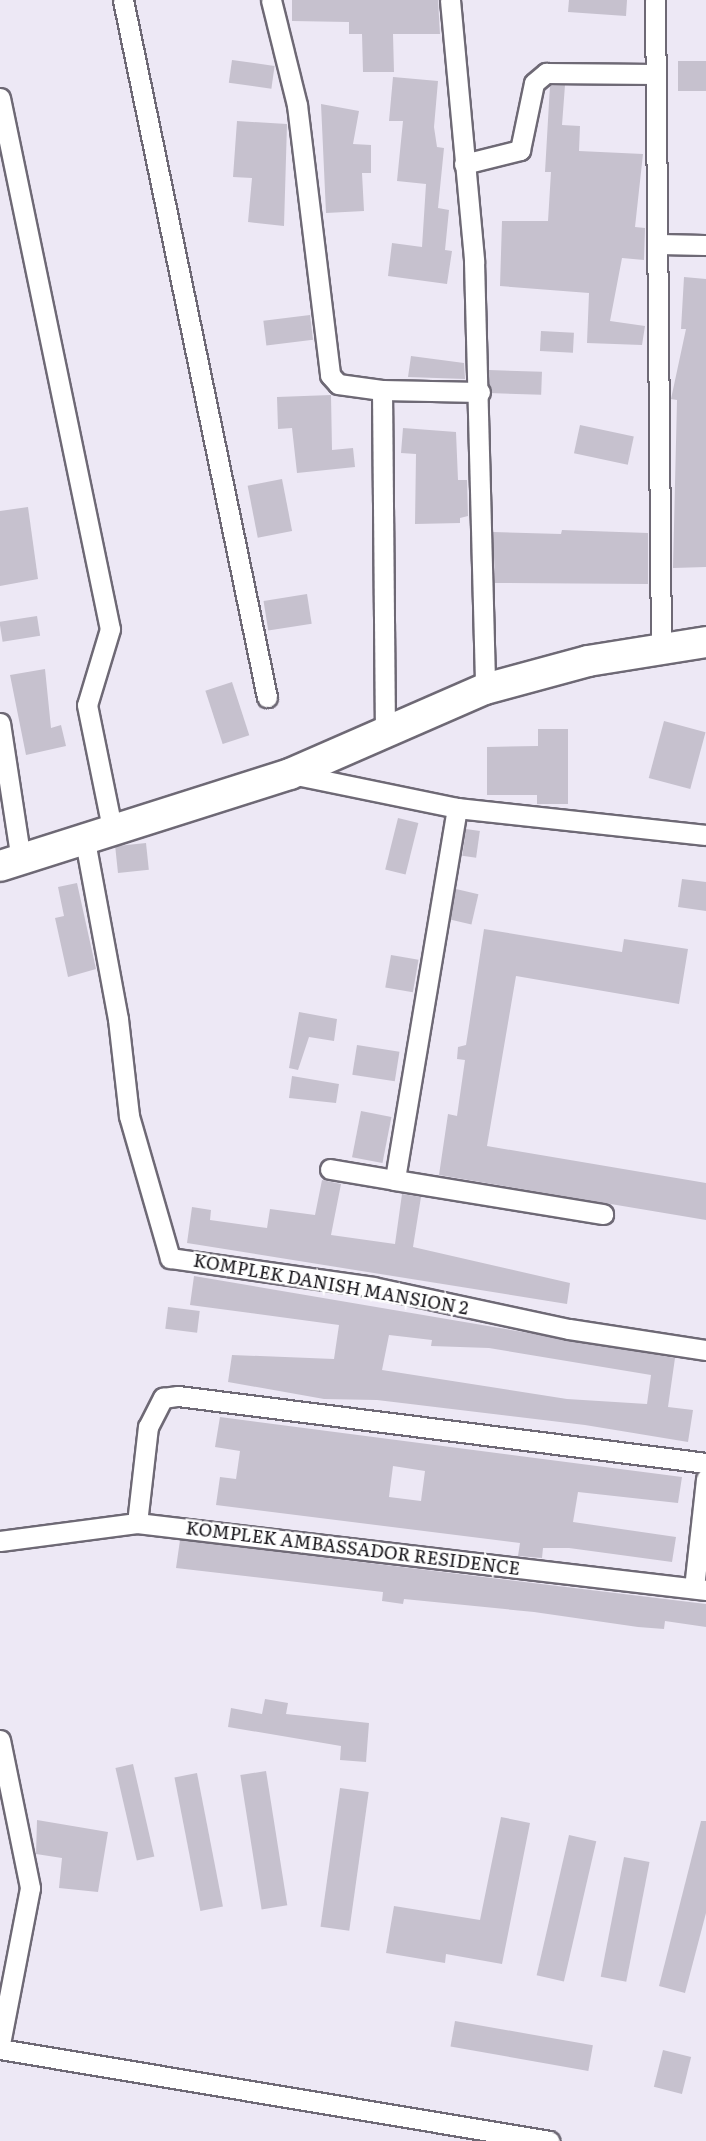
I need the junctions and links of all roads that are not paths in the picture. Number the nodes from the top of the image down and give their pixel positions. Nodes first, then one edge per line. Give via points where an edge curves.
1 (123, 0) edge
2 (271, 0) edge
3 (450, 0) edge
4 (655, 0) edge
5 (655, 74) junction
6 (0, 98) edge
7 (464, 164) junction
8 (658, 244) junction
9 (706, 245) edge
10 (382, 390) junction
11 (480, 391) junction
12 (706, 642) edge
13 (661, 649) junction
14 (485, 689) junction
15 (267, 697) dead end
16 (0, 723) edge
17 (385, 735) junction
18 (290, 774) junction
19 (457, 808) junction
20 (706, 835) edge
21 (99, 837) junction
22 (11, 863) edge
23 (330, 1169) dead end
24 (395, 1180) junction
25 (603, 1214) dead end
26 (706, 1350) edge
27 (706, 1464) edge
28 (706, 1479) edge
29 (137, 1523) junction
30 (0, 1541) edge
31 (700, 1589) edge
32 (0, 1740) edge
33 (0, 2046) edge
34 (549, 2141) edge

1 - 15 street
2 - 10 street via 297,105 330,374 338,384
3 - 7 street
4 - 5 street
5 - 7 street via 546,73 534,83 520,150
5 - 8 street
6 - 21 street via 110,629 87,705
7 - 11 street
8 - 9 street
8 - 13 street
10 - 11 street
10 - 17 street
11 - 14 street
12 - 13 main road
13 - 14 main road via 587,661
14 - 17 main road
16 - 22 street
17 - 18 main road
18 - 19 street
18 - 21 main road
19 - 20 street
19 - 24 street
21 - 22 main road
21 - 26 street, KOMPLEK DANISH MANSION 2 via 129,1116 170,1258 373,1287 569,1329
23 - 24 street
24 - 25 street
27 - 29 street via 177,1396 163,1398 148,1427
28 - 31 street
29 - 30 street, KOMPLEK AMBASSADOR RESIDENCE
29 - 31 street, KOMPLEK AMBASSADOR RESIDENCE
32 - 33 street via 30,1888
33 - 34 street

